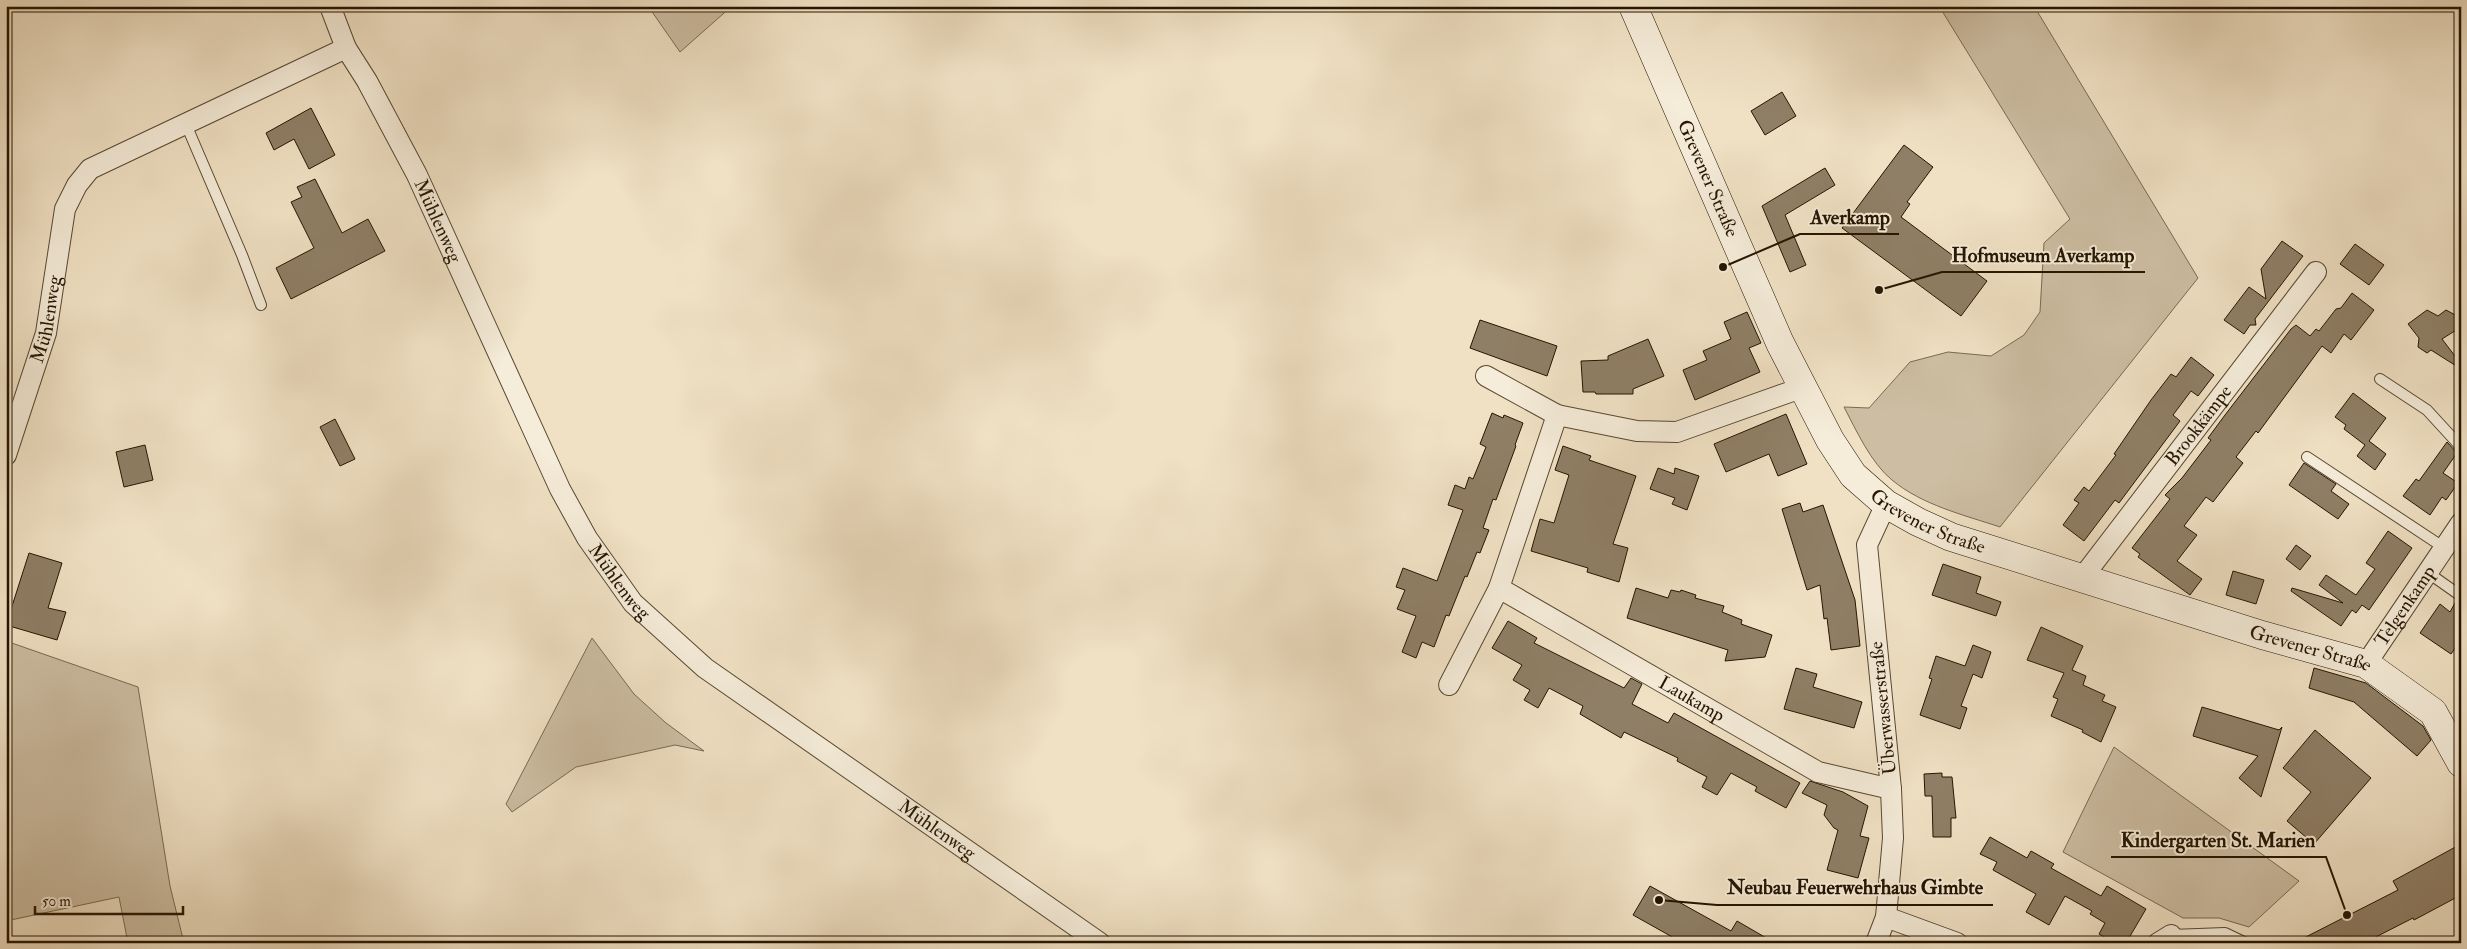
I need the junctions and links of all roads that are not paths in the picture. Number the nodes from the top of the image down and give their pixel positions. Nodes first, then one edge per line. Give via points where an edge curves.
1 (330, 6) edge
2 (1638, 8) edge
3 (346, 48) junction
4 (185, 122) junction
5 (2316, 272) dead end
6 (262, 305) dead end
7 (1486, 376) dead end
8 (2380, 380) dead end
9 (1801, 388) junction
10 (1557, 415) junction
11 (2461, 447) edge
12 (6, 455) edge
13 (2306, 457) dead end
14 (1886, 504) junction
15 (2461, 523) edge
16 (2443, 547) junction
17 (2427, 572) junction
18 (2082, 578) junction
19 (1499, 588) junction
20 (2461, 596) edge
21 (2366, 664) junction
22 (1449, 685) dead end
23 (2461, 763) edge
24 (1891, 789) junction
25 (1886, 917) junction
26 (2164, 939) edge
27 (1100, 943) edge
28 (1876, 943) edge
29 (1957, 943) edge
30 (2246, 943) edge

1 - 3 street, Mühlenweg
2 - 9 street, Grevener Straße via 1740,255
3 - 4 street, Mühlenweg
3 - 27 street, Mühlenweg via 417,175 560,489 587,538 633,603 705,668
4 - 6 lane
4 - 12 street, Mühlenweg via 90,169 77,185 66,208 46,333
5 - 18 street, Brookkämpe
7 - 10 street
8 - 11 lane via 2427,410
9 - 10 street via 1677,432 1637,431
9 - 14 street, Grevener Straße via 1853,475
10 - 19 street
13 - 16 lane
14 - 18 street, Grevener Straße via 1951,537
14 - 24 street, Überwasserstraße via 1867,544
15 - 16 street, Telgenkamp
16 - 17 street, Telgenkamp
17 - 20 lane
17 - 21 street, Telgenkamp
18 - 21 street, Grevener Straße
19 - 22 street
19 - 24 street, Laukamp via 1818,772
21 - 23 street, Grevener Straße via 2432,712
24 - 25 street, Überwasserstraße via 1894,838
25 - 28 street, Überwasserstraße
25 - 29 street
26 - 30 lane via 2225,933

